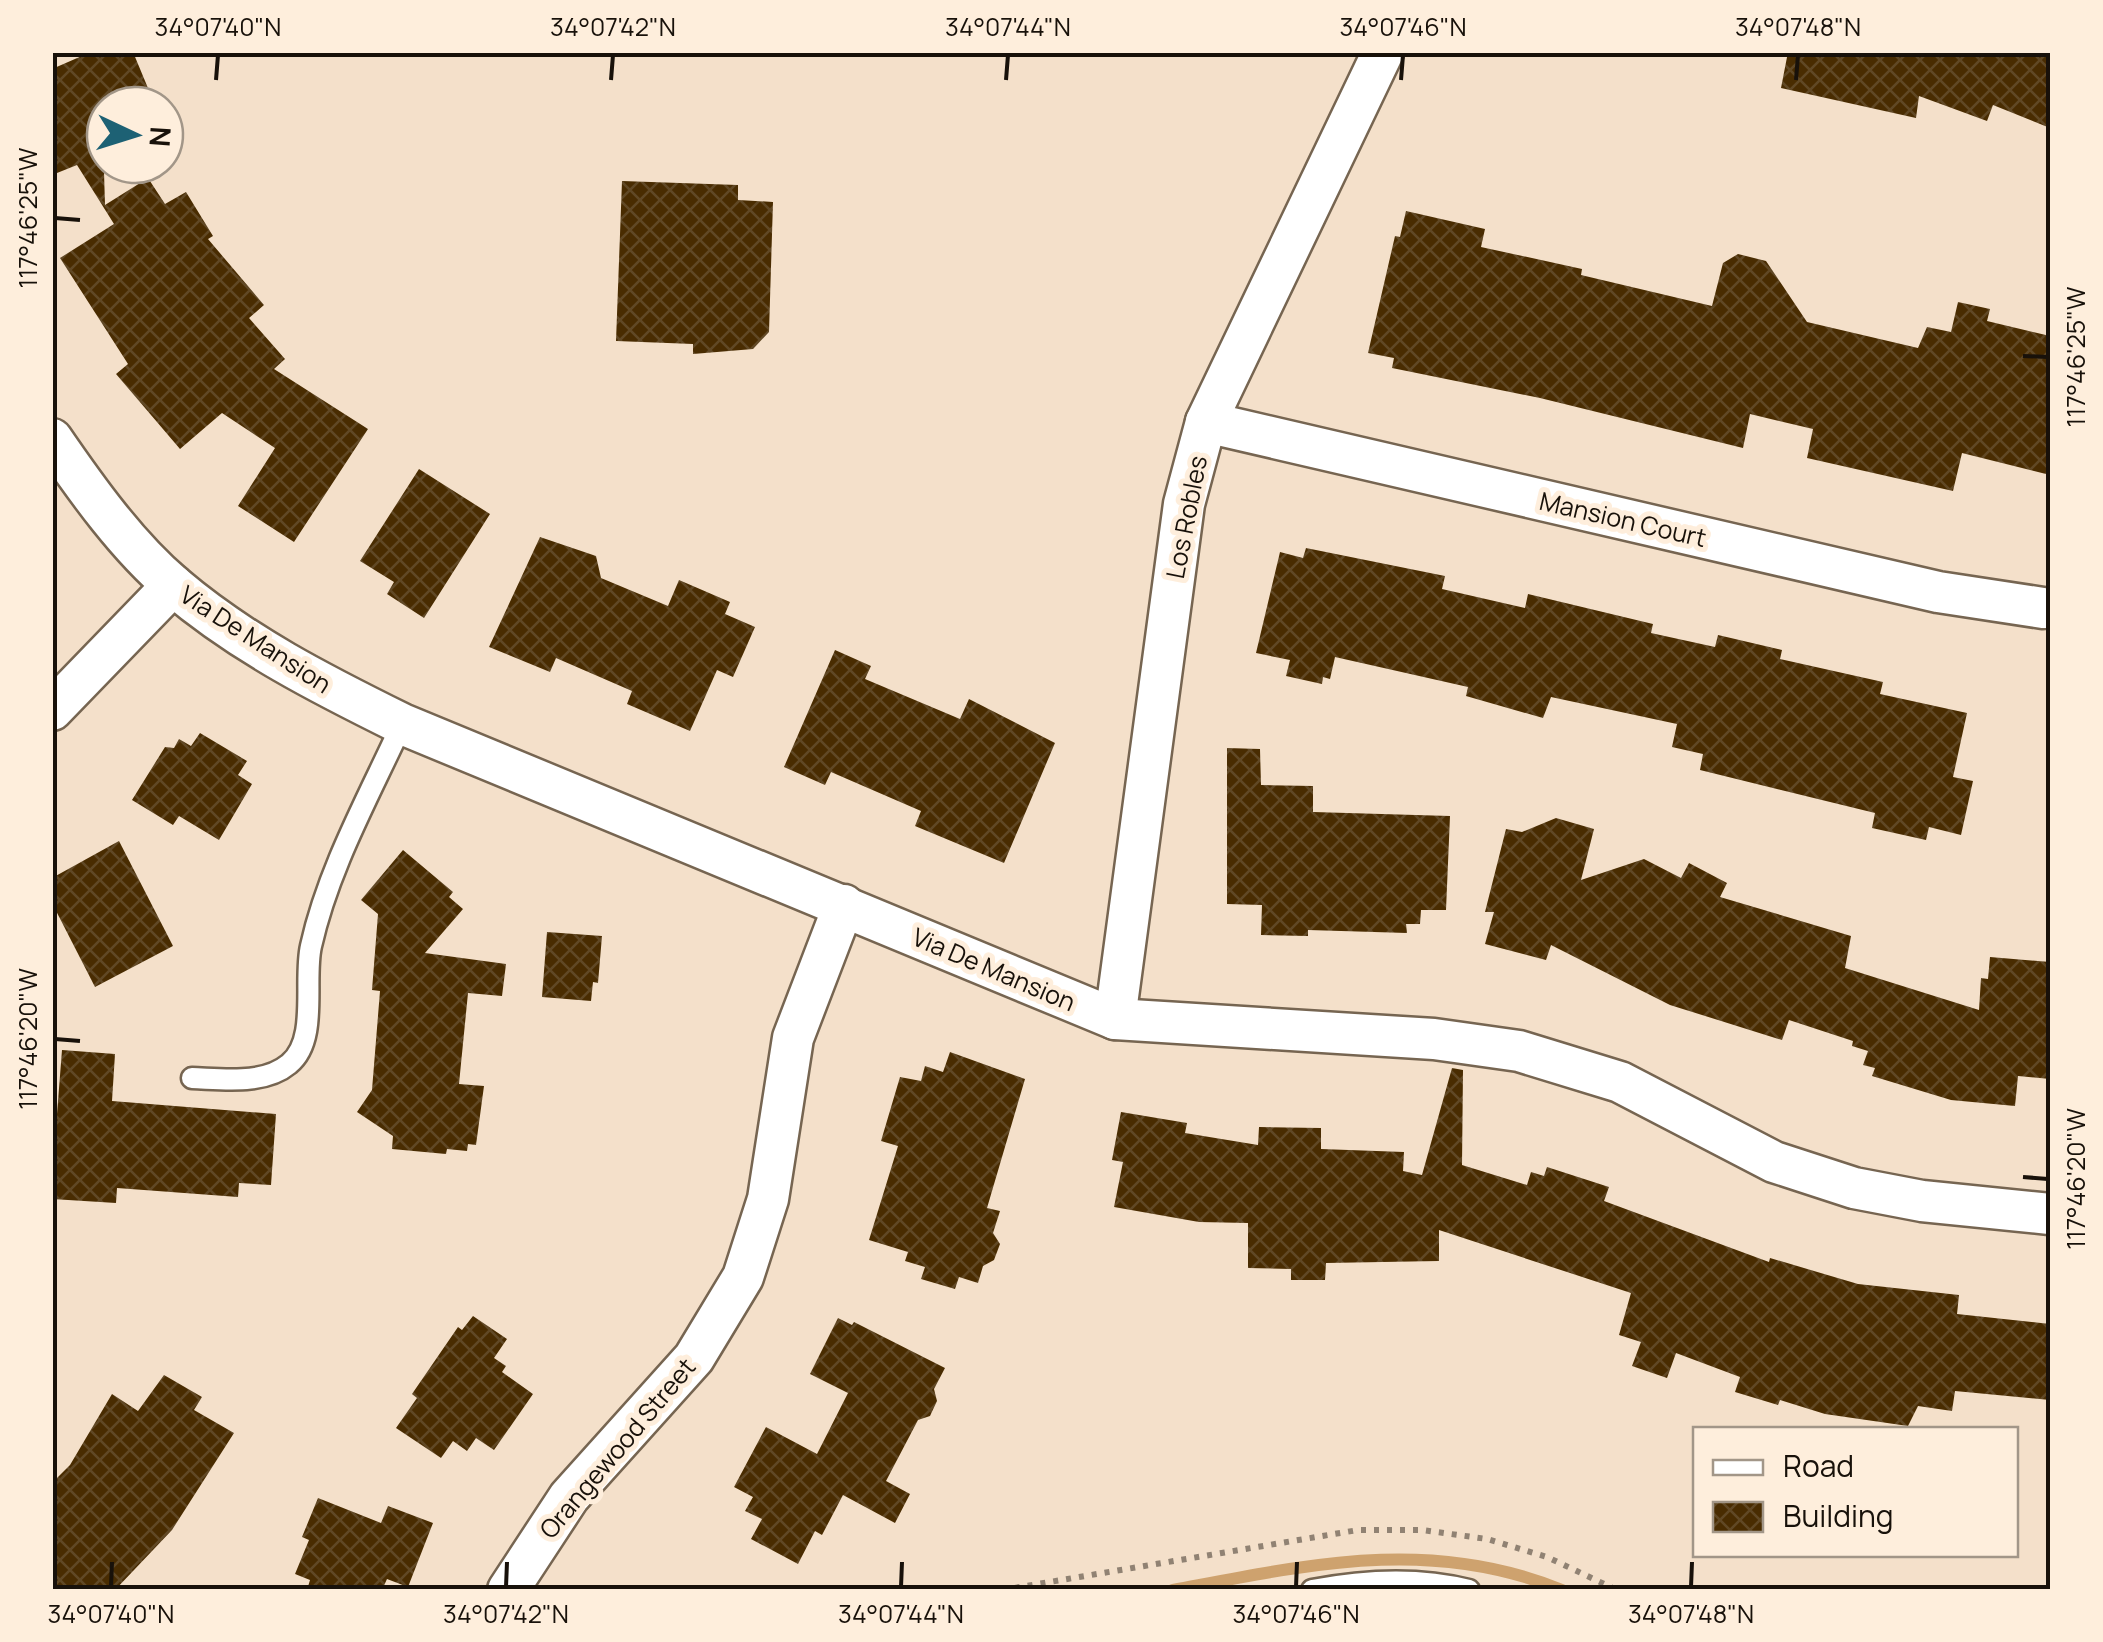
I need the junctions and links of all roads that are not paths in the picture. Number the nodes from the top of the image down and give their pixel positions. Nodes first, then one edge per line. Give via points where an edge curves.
1 (1384, 52) edge
2 (1206, 422) junction
3 (52, 440) edge
4 (173, 585) junction
5 (2043, 608) dead end
6 (52, 710) edge
7 (402, 724) junction
8 (844, 905) junction
9 (1115, 1020) junction
10 (192, 1078) dead end
11 (2050, 1214) edge
12 (508, 1590) edge
13 (1312, 1590) edge
14 (1470, 1590) edge

1 - 2 street, Los Robles
2 - 5 street, Mansion Court via 1938,592
2 - 9 street, Los Robles via 1184,504
3 - 4 street, Via De Mansion
4 - 6 street
4 - 7 street, Via De Mansion via 298,673
7 - 8 street, Via De Mansion
7 - 10 lane via 328,887 310,948 304,1047 288,1066 247,1080
8 - 9 street, Via De Mansion
8 - 12 street, Orangewood Street via 794,1038 768,1198 743,1276 694,1358 569,1498
9 - 11 street, Via De Mansion via 1518,1050 1620,1082 1774,1162 1854,1188
13 - 14 lane via 1358,1582

